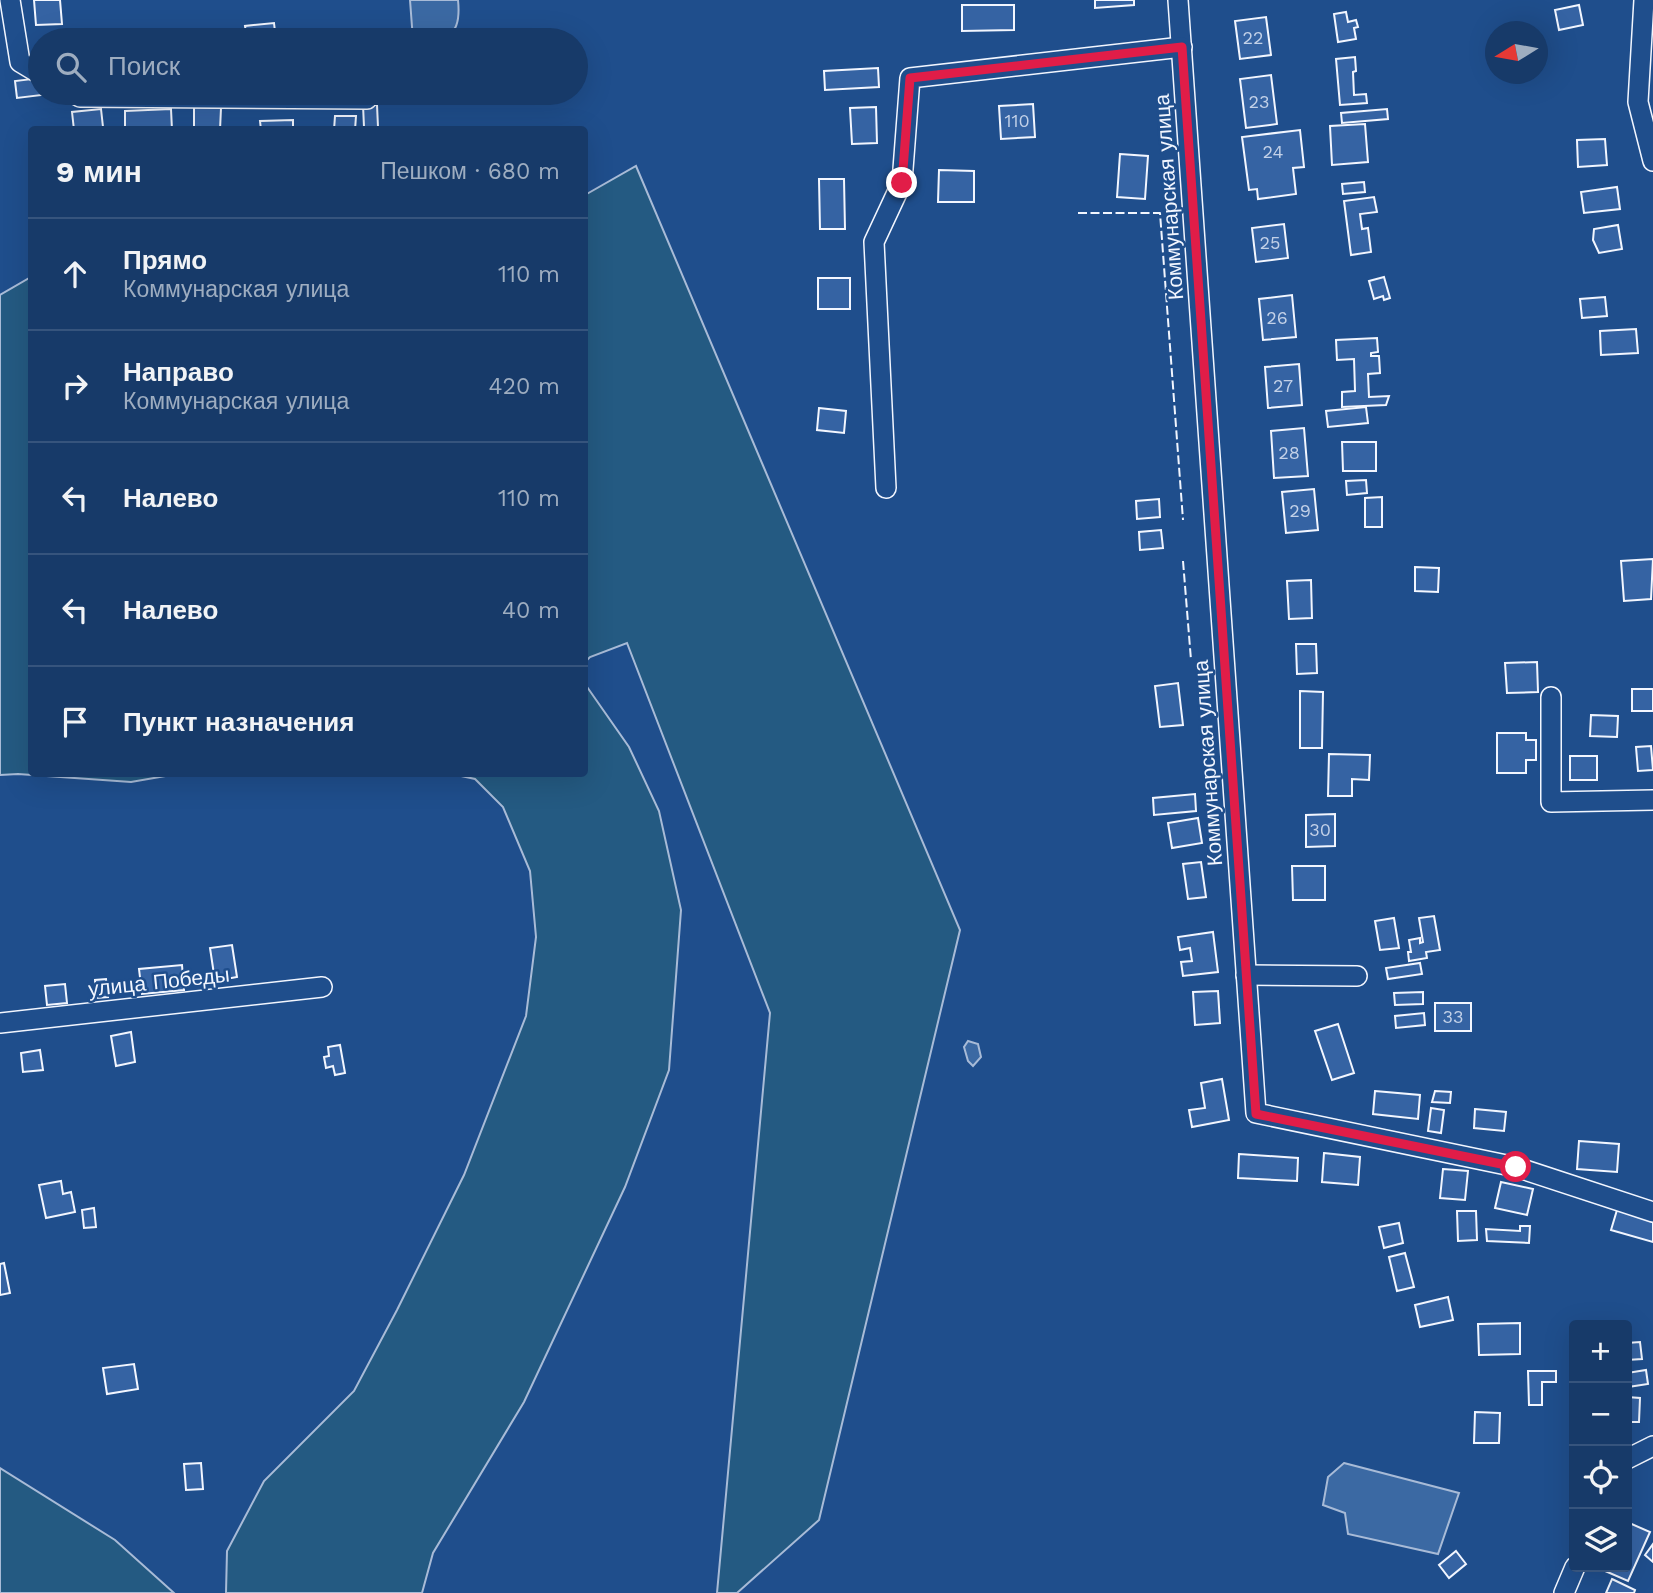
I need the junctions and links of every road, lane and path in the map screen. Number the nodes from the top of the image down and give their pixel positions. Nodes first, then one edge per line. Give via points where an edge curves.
1 (10, 0) edge
2 (1178, 0) edge
3 (1644, 0) edge
4 (0, 47) edge
5 (1182, 47) junction
6 (20, 61) junction
7 (28, 66) edge
8 (1653, 161) edge
9 (886, 488) dead end
10 (1551, 697) dead end
11 (1653, 800) edge
12 (1246, 975) junction
13 (1357, 976) dead end
14 (322, 987) dead end
15 (0, 1023) edge
16 (1653, 1212) edge
17 (1653, 1446) edge
18 (1632, 1456) edge
19 (1573, 1572) edge
20 (1564, 1593) edge

1 - 6 street
2 - 5 street, Коммунарская улица
3 - 8 street via 1638,103
4 - 6 street
5 - 9 street via 910,78 902,183 874,242
5 - 12 street, Коммунарская улица
6 - 7 street
10 - 11 street via 1551,802
12 - 13 street
12 - 16 street, Коммунарская улица via 1256,1114 1516,1167
14 - 15 street, улица Победы
17 - 18 street
19 - 20 street

